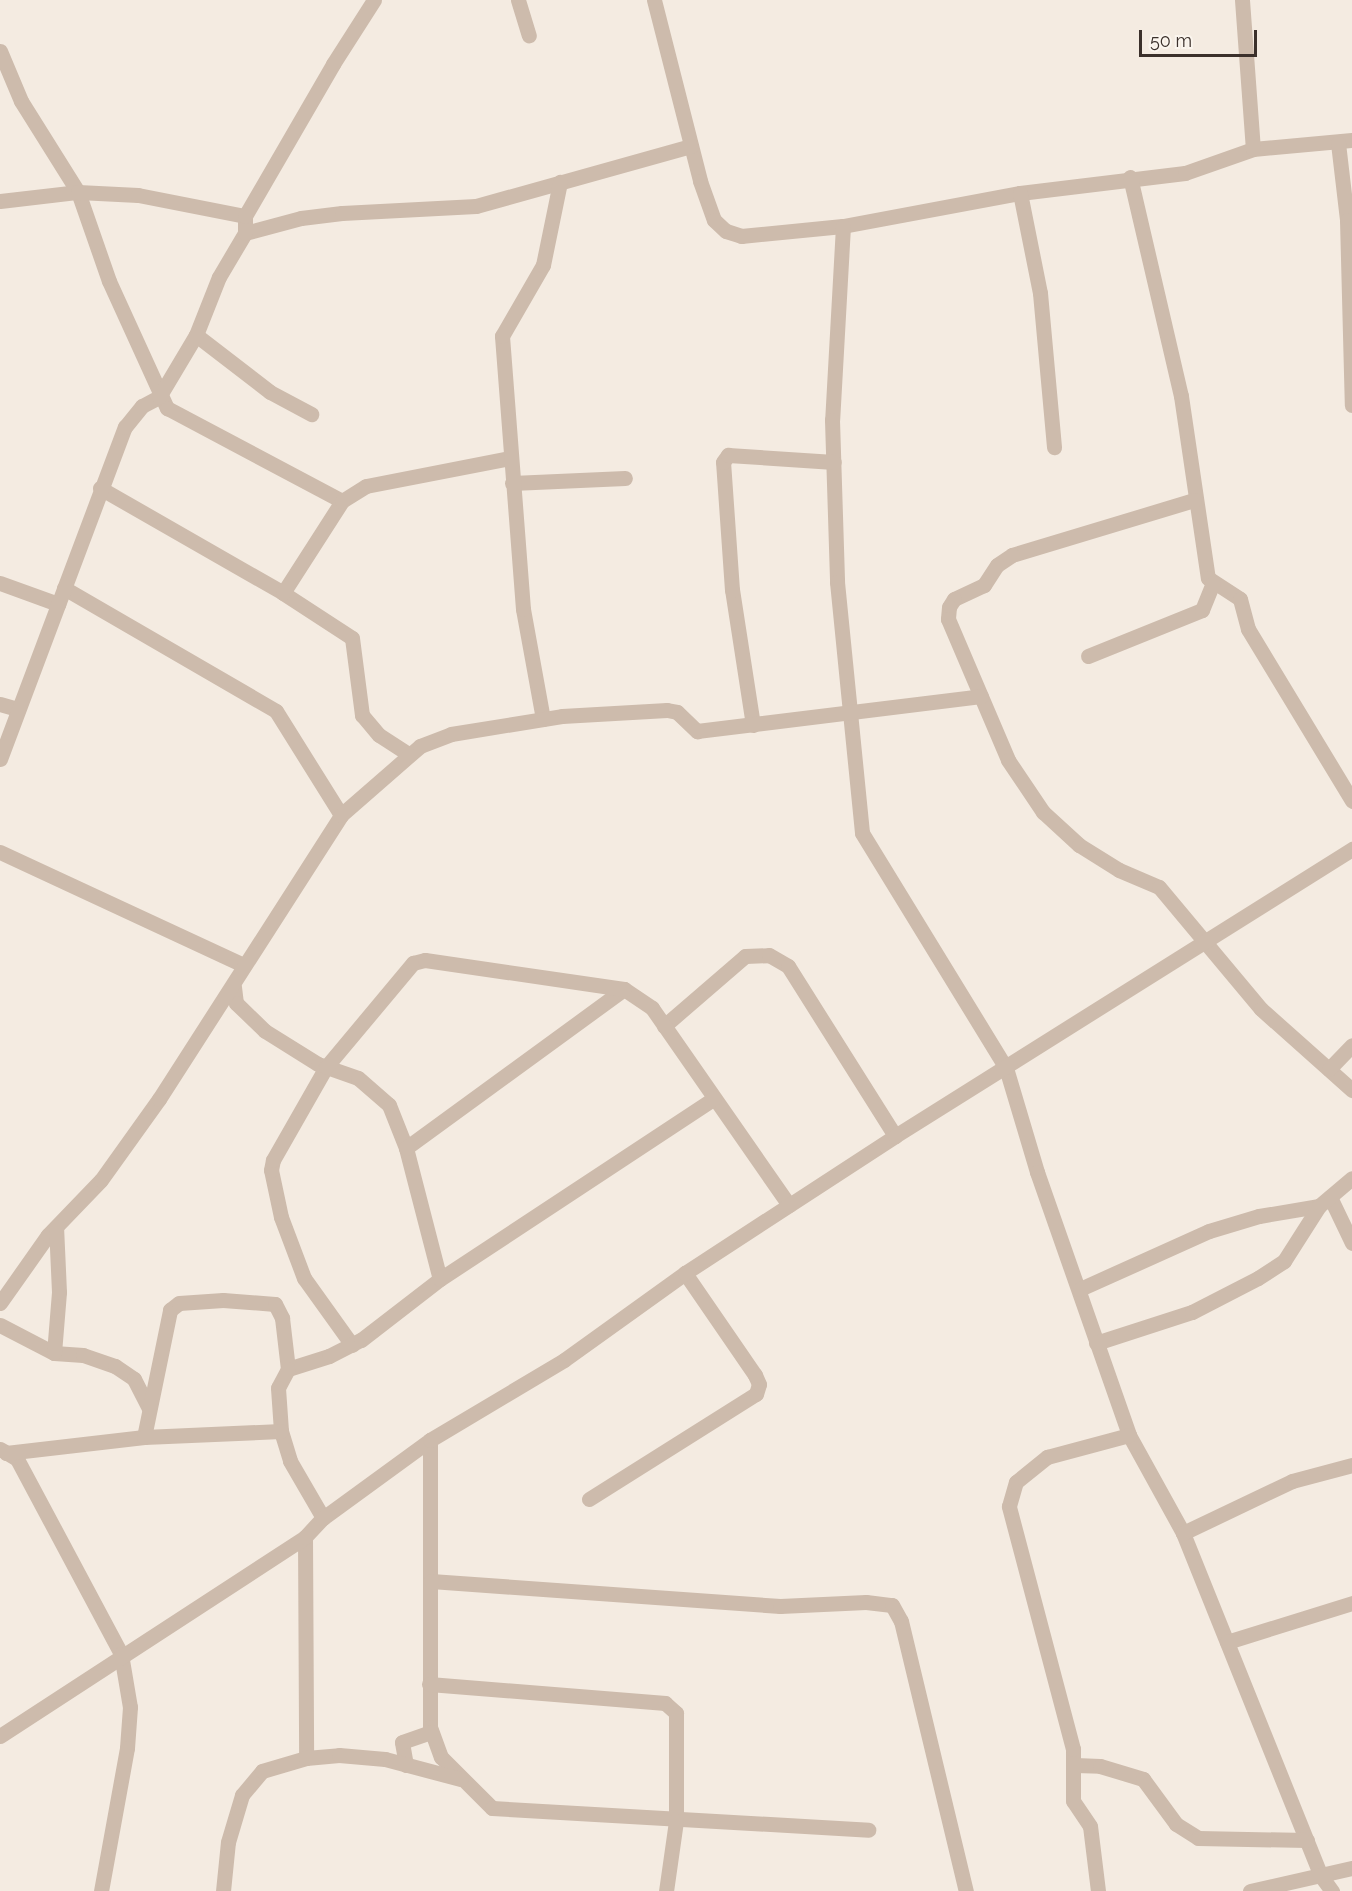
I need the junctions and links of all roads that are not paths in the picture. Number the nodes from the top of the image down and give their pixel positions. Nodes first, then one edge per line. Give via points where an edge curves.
1 (374, 0) edge
2 (518, 0) edge
3 (654, 0) edge
4 (1242, 0) edge
5 (529, 35) dead end
6 (0, 51) edge
7 (1345, 141) edge
8 (691, 146) junction
9 (1252, 149) junction
10 (1130, 177) junction
11 (560, 182) junction
12 (78, 192) junction
13 (1020, 193) junction
14 (0, 201) edge
15 (245, 216) junction
16 (843, 226) junction
17 (245, 232) junction
18 (196, 335) junction
19 (159, 397) junction
20 (1352, 405) edge
21 (311, 414) dead end
22 (1054, 447) dead end
23 (510, 458) junction
24 (834, 462) junction
25 (625, 478) dead end
26 (512, 483) junction
27 (100, 488) junction
28 (1194, 500) junction
29 (342, 501) junction
30 (1213, 583) junction
31 (0, 584) edge
32 (64, 588) junction
33 (283, 593) junction
34 (58, 604) junction
35 (1088, 656) dead end
36 (981, 696) junction
37 (0, 704) edge
38 (18, 709) junction
39 (851, 713) junction
40 (543, 719) junction
41 (753, 725) junction
42 (408, 754) junction
43 (0, 759) edge
44 (1352, 801) edge
45 (341, 815) junction
46 (1352, 849) edge
47 (0, 852) edge
48 (1205, 940) junction
49 (243, 965) junction
50 (234, 987) junction
51 (624, 989) junction
52 (664, 1026) junction
53 (1352, 1045) edge
54 (326, 1067) junction
55 (1006, 1068) junction
56 (1329, 1069) junction
57 (1352, 1090) edge
58 (714, 1098) junction
59 (895, 1136) junction
60 (406, 1148) junction
61 (1352, 1178) edge
62 (1325, 1202) junction
63 (789, 1205) junction
64 (56, 1227) junction
65 (1352, 1243) edge
66 (685, 1273) junction
67 (440, 1280) junction
68 (1080, 1289) junction
69 (0, 1303) edge
70 (0, 1325) edge
71 (1096, 1343) junction
72 (352, 1345) junction
73 (54, 1353) junction
74 (288, 1369) junction
75 (149, 1408) junction
76 (281, 1431) junction
77 (1129, 1436) junction
78 (144, 1437) junction
79 (430, 1440) junction
80 (3, 1451) edge
81 (1352, 1465) edge
82 (589, 1499) dead end
83 (323, 1518) junction
84 (1184, 1533) junction
85 (305, 1537) junction
86 (431, 1581) junction
87 (1352, 1603) edge
88 (1227, 1642) junction
89 (121, 1654) junction
90 (429, 1684) junction
91 (3, 1729) edge
92 (431, 1732) junction
93 (306, 1758) junction
94 (406, 1765) junction
95 (1075, 1765) junction
96 (460, 1779) junction
97 (676, 1821) junction
98 (868, 1830) dead end
99 (1307, 1840) junction
100 (1352, 1868) edge
101 (1321, 1876) junction
102 (101, 1891) edge
103 (223, 1891) edge
104 (666, 1891) edge
105 (966, 1891) edge
106 (1098, 1891) edge
107 (1250, 1891) edge
108 (1332, 1891) edge

1 - 15 street
2 - 5 street
3 - 8 street
4 - 9 street
6 - 12 street via 21,101
7 - 9 street
7 - 20 street
8 - 11 street
8 - 16 street via 714,220 726,231 741,236
9 - 10 street via 1185,173
10 - 13 street
10 - 28 street via 1180,396
11 - 17 street via 476,206 342,213
11 - 23 street via 543,265 503,330
12 - 14 street
12 - 15 street via 138,195
12 - 19 street via 108,280
13 - 16 street
13 - 22 street via 1040,293
15 - 17 street
16 - 24 street
17 - 18 street via 219,277
18 - 19 street
18 - 21 street via 270,392
19 - 27 street via 142,406 125,427
19 - 29 street via 173,412
23 - 26 street
23 - 29 street via 382,481
24 - 39 street via 837,582
24 - 41 street via 728,455 723,462 732,590
25 - 26 street
26 - 40 street via 522,609
27 - 32 street
27 - 33 street
28 - 30 street via 1206,571
28 - 36 street via 1012,555 998,565 984,585 954,599 948,618
29 - 33 street
30 - 35 street via 1202,610
30 - 44 street via 1240,599 1248,629
31 - 34 street
32 - 34 street
32 - 45 street via 276,711
33 - 42 street via 352,639 362,715 379,735
34 - 38 street
36 - 39 street
36 - 48 street via 1008,760 1043,812 1089,851 1119,870 1159,887
37 - 38 street
38 - 43 street
39 - 41 street
39 - 55 street via 862,832
40 - 41 street via 667,710 677,712 697,731
40 - 42 street via 451,734
42 - 45 street
45 - 49 street
46 - 48 street
47 - 49 street
48 - 55 street
48 - 56 street via 1261,1009
49 - 50 street
50 - 54 street via 236,1003 246,1015
50 - 64 street via 101,1180
51 - 52 street via 652,1008
51 - 54 street via 425,960 413,963
51 - 60 street
52 - 58 street
52 - 59 street via 745,956 769,955 788,966
53 - 56 street
54 - 60 street via 358,1078 375,1089 389,1105
54 - 72 street via 271,1170 281,1217 304,1278
55 - 59 street
55 - 68 street via 1037,1172
56 - 57 street
58 - 63 street
58 - 67 street
59 - 63 street
60 - 67 street
61 - 62 street
62 - 65 street
62 - 68 street via 1209,1231
62 - 71 street via 1284,1261 1257,1278 1192,1312
63 - 66 street
64 - 69 street
64 - 73 street via 59,1292
66 - 79 street via 564,1360
66 - 82 street via 755,1375 759,1384 756,1394
67 - 72 street
68 - 71 street
70 - 73 street
71 - 77 street
72 - 74 street
73 - 75 street via 83,1355 126,1373 134,1379
74 - 75 street via 282,1318 275,1304 223,1300 179,1303 165,1320
74 - 76 street via 278,1388
75 - 78 street
76 - 78 street
76 - 83 street via 290,1461
77 - 84 street
77 - 95 street via 1047,1457 1016,1482 1009,1506
78 - 80 street
79 - 83 street
79 - 86 street
80 - 89 street via 17,1459
81 - 84 street via 1292,1481
83 - 85 street
84 - 88 street
85 - 89 street
85 - 93 street
86 - 90 street
86 - 105 street via 780,1606 866,1602 892,1605 900,1621
87 - 88 street
88 - 99 street
89 - 91 street
89 - 102 street via 130,1707 128,1748
90 - 92 street
90 - 97 street via 665,1703 676,1713
92 - 94 street via 402,1742
92 - 96 street via 441,1757
93 - 94 street via 339,1755
93 - 103 street via 262,1770 243,1795 228,1842
94 - 96 street
95 - 99 street via 1100,1766 1143,1779 1176,1824 1198,1838
95 - 106 street via 1073,1802 1090,1826
96 - 97 street via 492,1808
97 - 98 street
97 - 104 street
99 - 101 street
100 - 101 street
101 - 107 street
101 - 108 street

